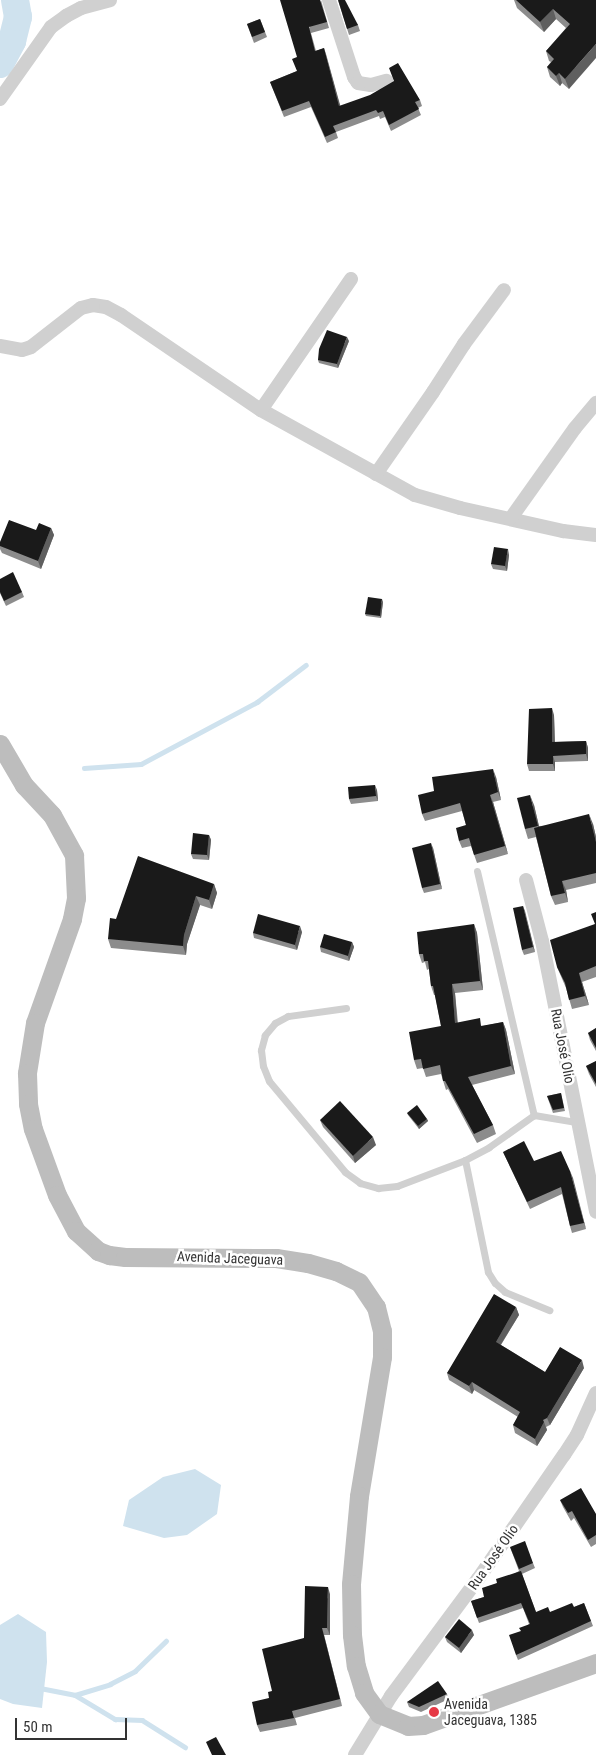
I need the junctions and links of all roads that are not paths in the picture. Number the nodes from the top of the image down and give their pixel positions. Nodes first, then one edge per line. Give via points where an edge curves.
1 (110, 0) edge
2 (329, 0) edge
3 (386, 81) dead end
4 (0, 100) edge
5 (351, 279) dead end
6 (504, 290) dead end
7 (0, 346) edge
8 (596, 403) edge
9 (260, 410) junction
10 (376, 474) junction
11 (511, 518) junction
12 (596, 535) edge
13 (0, 744) edge
14 (477, 871) dead end
15 (526, 880) dead end
16 (346, 1008) dead end
17 (534, 1115) junction
18 (576, 1122) junction
19 (465, 1160) junction
20 (596, 1212) edge
21 (549, 1310) dead end
22 (596, 1393) edge
23 (596, 1663) edge
24 (380, 1714) junction
25 (354, 1755) edge

1 - 4 street via 81,8 51,27
2 - 3 street via 358,83 371,85
5 - 9 street
6 - 10 street
7 - 9 street via 22,350 31,347 81,308 93,305 106,307
8 - 11 street via 574,428
9 - 10 street
10 - 11 street via 415,495
11 - 12 street via 563,531
13 - 24 main road, Avenida Jaceguava via 24,785 52,815 66,837 75,864 76,898 72,919 35,1023 26,1073 33,1129 57,1195 76,1231 98,1251 109,1255 267,1257 308,1263 359,1282 376,1307 382,1331 382,1357 360,1496 351,1584 356,1666 364,1693
14 - 17 lane
15 - 18 street, Rua José Olio via 552,988
16 - 19 lane via 288,1016 275,1023 265,1035 261,1050 269,1080 344,1172 360,1183 378,1188 397,1186
17 - 18 lane
17 - 19 lane
18 - 20 street, Rua José Olio
19 - 21 lane via 488,1272 505,1292
22 - 24 street, Rua José Olio via 564,1456
23 - 24 main road, Avenida Jaceguava via 423,1725 408,1726
24 - 25 street, Rua José Olio

